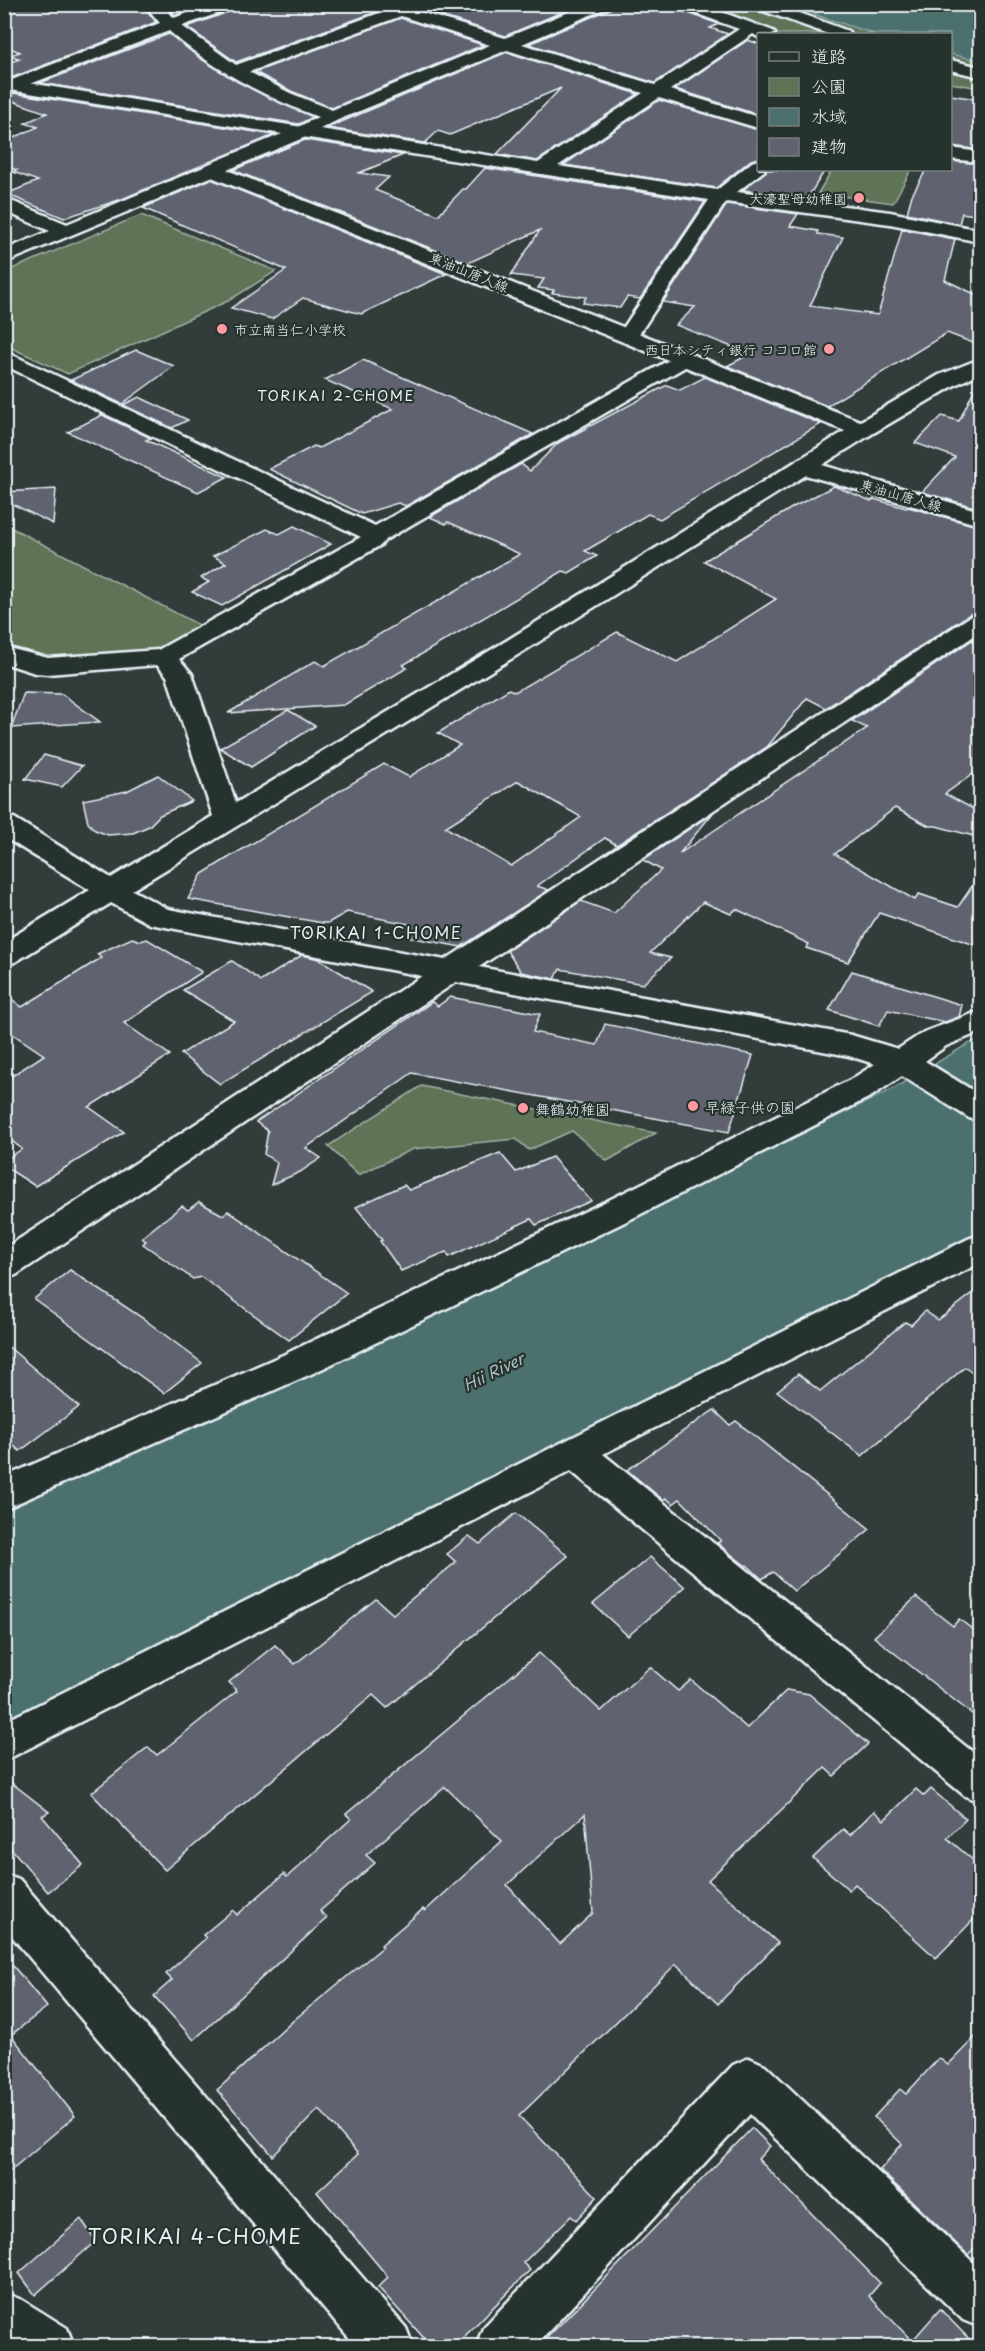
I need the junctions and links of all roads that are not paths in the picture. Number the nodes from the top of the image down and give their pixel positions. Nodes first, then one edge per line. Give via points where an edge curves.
1 (152, 4) edge
2 (230, 4) edge
3 (378, 4) edge
4 (418, 4) edge
5 (603, 4) edge
6 (684, 4) edge
7 (758, 4) edge
8 (399, 11) junction
9 (169, 25) junction
10 (750, 29) junction
11 (764, 33) edge
12 (839, 33) edge
13 (507, 45) junction
14 (952, 65) edge
15 (236, 71) junction
16 (981, 72) edge
17 (8, 86) edge
18 (657, 91) junction
19 (332, 116) junction
20 (757, 122) edge
21 (302, 132) junction
22 (952, 153) edge
23 (981, 157) edge
24 (541, 168) junction
25 (757, 168) edge
26 (212, 170) junction
27 (721, 196) junction
28 (4, 204) edge
29 (65, 230) junction
30 (977, 233) edge
31 (4, 257) edge
32 (628, 336) junction
33 (4, 357) edge
34 (686, 359) junction
35 (981, 365) edge
36 (947, 381) junction
37 (981, 389) edge
38 (862, 430) junction
39 (803, 467) junction
40 (981, 518) edge
41 (376, 535) junction
42 (981, 621) edge
43 (4, 655) edge
44 (164, 657) junction
45 (228, 819) junction
46 (6, 828) edge
47 (111, 891) junction
48 (4, 955) edge
49 (452, 971) junction
50 (981, 1021) edge
51 (908, 1064) junction
52 (981, 1110) edge
53 (981, 1248) edge
54 (4, 1266) edge
55 (574, 1452) junction
56 (4, 1494) edge
57 (4, 1743) edge
58 (981, 1783) edge
59 (4, 1894) edge
60 (981, 2303) edge
61 (4, 2318) edge
62 (49, 2346) edge
63 (388, 2346) edge
64 (501, 2346) edge

1 - 9 street
2 - 9 street
3 - 8 street
4 - 8 street
5 - 13 street
6 - 10 street
7 - 12 street
8 - 13 street
8 - 15 street
9 - 15 street
9 - 17 street
10 - 11 street
10 - 18 street
13 - 18 street
13 - 19 street
14 - 16 street
15 - 19 street
17 - 21 street
18 - 20 street
18 - 24 street
19 - 21 street
21 - 24 street
21 - 26 street
22 - 23 street
24 - 27 street
25 - 27 street
26 - 29 street
26 - 32 street, 東油山唐人線
27 - 30 street
27 - 32 street
28 - 29 street
29 - 31 street
32 - 34 street, 東油山唐人線
33 - 41 street
34 - 38 street, 東油山唐人線
34 - 41 street
35 - 36 street
36 - 37 street
36 - 38 street
38 - 39 street
39 - 40 street, 東油山唐人線
39 - 45 street
41 - 44 street
42 - 49 street
43 - 44 street via 48,666
44 - 45 street via 179,674
45 - 47 street
46 - 47 street
47 - 48 street
47 - 49 street via 160,917
49 - 51 street via 851,1046
49 - 54 street
50 - 51 street via 935,1039
51 - 52 street
51 - 56 street via 613,1213 298,1364
53 - 55 street
55 - 57 street
55 - 58 street
59 - 63 street
60 - 64 street via 749,2081
61 - 62 street

